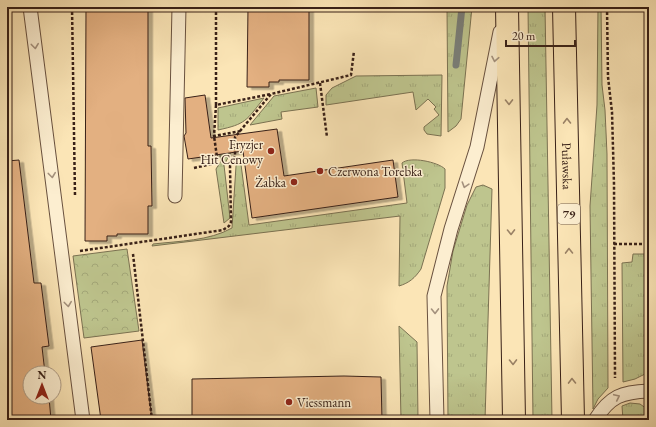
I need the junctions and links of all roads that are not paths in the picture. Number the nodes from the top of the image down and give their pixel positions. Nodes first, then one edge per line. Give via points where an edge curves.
1 (30, 7) edge
2 (179, 7) edge
3 (506, 7) edge
4 (564, 7) edge
5 (175, 196) dead end
6 (649, 391) edge
7 (83, 420) edge
8 (437, 420) edge
9 (514, 420) edge
10 (573, 420) edge
11 (595, 420) edge

1 -> 7 lane
2 - 5 lane
3 -> 8 lane via 476,148 434,296
3 -> 9 main road
10 -> 4 main road, Puławska / 79
11 -> 6 lane via 616,396

